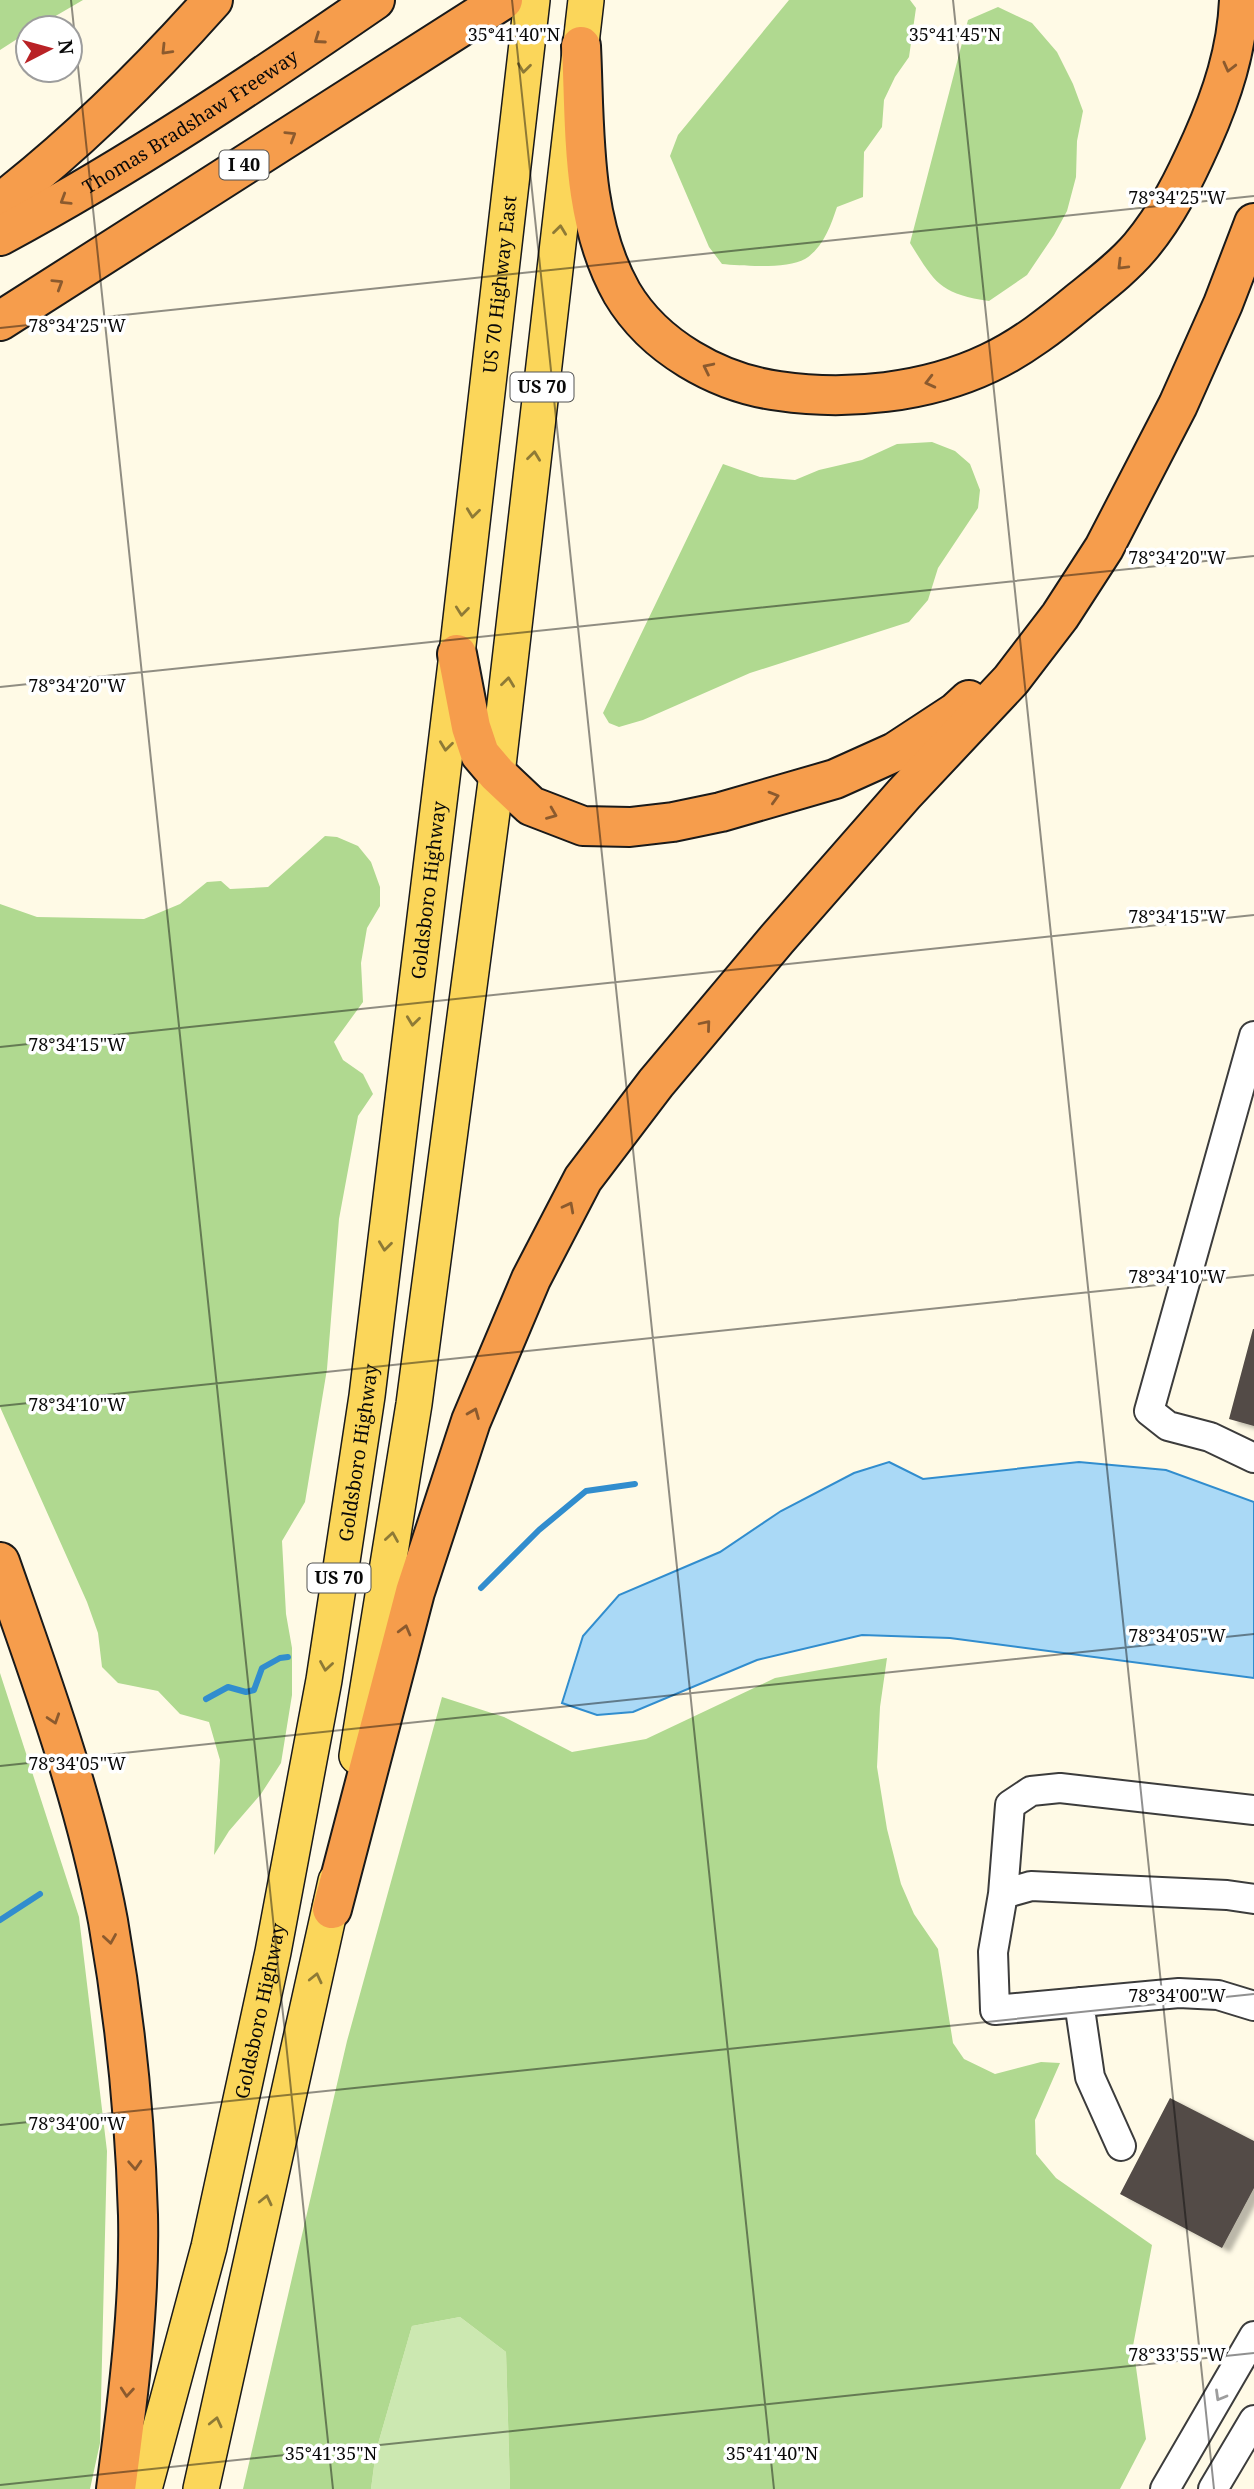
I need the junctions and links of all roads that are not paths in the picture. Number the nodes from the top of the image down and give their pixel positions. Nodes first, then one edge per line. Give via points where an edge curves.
1 (213, 0) edge
2 (375, 0) edge
3 (532, 0) edge
4 (586, 0) edge
5 (1239, 0) edge
6 (496, 5) edge
7 (581, 46) junction
8 (0, 204) edge
9 (1254, 223) edge
10 (0, 236) edge
11 (0, 321) edge
12 (1060, 616) junction
13 (457, 654) junction
14 (498, 775) junction
15 (1254, 1037) edge
16 (1254, 1458) edge
17 (0, 1562) edge
18 (0, 1597) edge
19 (37, 1667) junction
20 (1254, 1810) edge
21 (1003, 1894) junction
22 (1254, 1899) edge
23 (332, 1909) junction
24 (1079, 2002) junction
25 (1254, 2006) edge
26 (1121, 2146) dead end
27 (1254, 2336) edge
28 (1254, 2420) edge
29 (116, 2489) edge
30 (144, 2489) edge
31 (201, 2489) edge
32 (1165, 2489) edge
33 (1213, 2489) edge

1 -> 8 highway via 126,92
2 -> 10 highway, Thomas Bradshaw Freeway via 245,90
3 -> 13 main road, Goldsboro Highway / US 70
4 - 7 main road, US 70
5 -> 7 highway via 1224,86 1167,211 1139,248 1046,329 987,364 926,384 855,395 792,393 736,381 682,355 640,318 597,236 589,185
11 -> 6 highway, I 40
14 -> 7 main road, US 70
9 - 12 highway via 1178,405 1104,548
14 -> 12 highway via 531,806 583,826 673,822 780,796 835,779 895,752 956,712
23 -> 12 highway via 415,1592 471,1422 531,1279 583,1179 656,1083 777,939 1011,680
13 - 14 highway via 480,754
13 -> 30 main road, Goldsboro Highway / US 70 via 367,1396 324,1681 273,1952 215,2220
23 -> 14 main road, US 70 via 414,1404
15 - 16 street via 1149,1410 1168,1426 1210,1437
17 - 19 highway
18 - 19 highway
19 -> 29 highway via 74,1781 107,1919 124,2030 138,2217 134,2313
20 - 21 street via 1060,1788 1031,1791 1010,1805
21 - 22 street via 1031,1886
21 - 24 street via 993,1952 995,2010
31 -> 23 main road, US 70
24 - 25 street via 1179,1993 1218,1995
24 - 26 street via 1090,2077
27 -> 32 street
28 - 33 street

